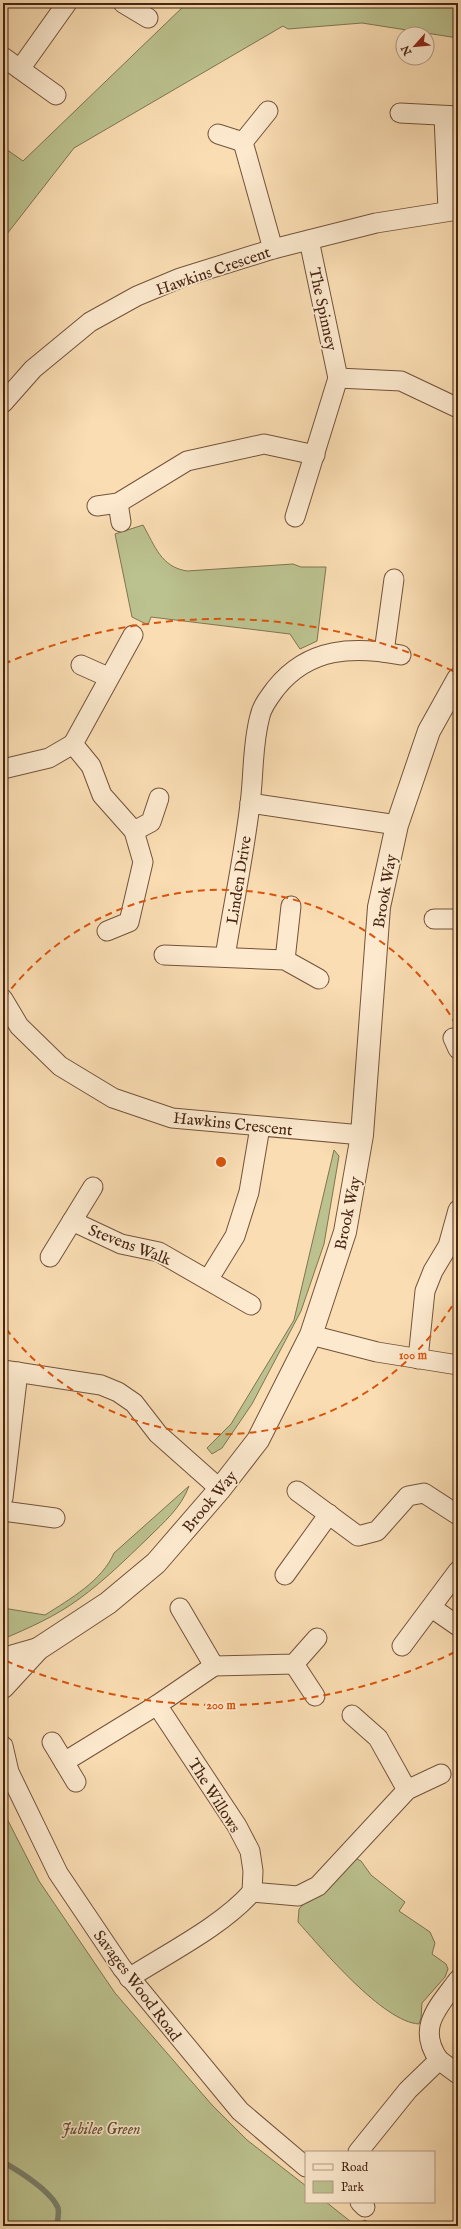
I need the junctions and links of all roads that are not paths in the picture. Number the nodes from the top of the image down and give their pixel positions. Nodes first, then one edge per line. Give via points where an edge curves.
1 (67, 3) edge
2 (123, 3) edge
3 (148, 18) dead end
4 (3, 57) edge
5 (20, 69) junction
6 (56, 96) dead end
7 (268, 111) dead end
8 (400, 113) dead end
9 (451, 116) edge
10 (218, 134) dead end
11 (243, 142) junction
12 (453, 210) edge
13 (309, 240) junction
14 (273, 249) junction
15 (338, 378) junction
16 (3, 403) edge
17 (458, 408) edge
18 (314, 455) junction
19 (118, 503) junction
20 (97, 506) dead end
21 (295, 517) dead end
22 (121, 522) dead end
23 (394, 579) dead end
24 (132, 635) dead end
25 (81, 665) dead end
26 (108, 677) junction
27 (458, 678) edge
28 (73, 744) junction
29 (3, 769) edge
30 (159, 798) dead end
31 (250, 803) junction
32 (397, 825) junction
33 (134, 831) junction
34 (291, 906) dead end
35 (434, 919) dead end
36 (458, 919) edge
37 (107, 931) dead end
38 (164, 955) dead end
39 (225, 957) junction
40 (285, 960) junction
41 (319, 979) dead end
42 (3, 999) edge
43 (260, 1127) junction
44 (362, 1135) junction
45 (93, 1187) dead end
46 (458, 1210) edge
47 (72, 1221) junction
48 (50, 1257) dead end
49 (208, 1280) junction
50 (251, 1305) dead end
51 (311, 1335) junction
52 (418, 1359) junction
53 (458, 1365) edge
54 (10, 1371) edge
55 (220, 1489) junction
56 (297, 1491) dead end
57 (3, 1498) edge
58 (3, 1511) edge
59 (329, 1514) junction
60 (458, 1514) edge
61 (55, 1518) dead end
62 (458, 1571) edge
63 (285, 1575) dead end
64 (180, 1608) dead end
65 (432, 1608) junction
66 (458, 1626) edge
67 (317, 1638) dead end
68 (402, 1646) dead end
69 (38, 1649) junction
70 (3, 1659) edge
71 (294, 1664) junction
72 (214, 1666) junction
73 (3, 1687) edge
74 (315, 1696) dead end
75 (157, 1705) junction
76 (352, 1715) dead end
77 (52, 1742) dead end
78 (3, 1746) edge
79 (64, 1762) junction
80 (6, 1770) edge
81 (441, 1774) dead end
82 (76, 1782) dead end
83 (407, 1790) junction
84 (252, 1892) junction
85 (129, 1978) junction
86 (458, 1980) edge
87 (439, 2060) junction
88 (458, 2074) edge
89 (359, 2151) edge
90 (305, 2166) edge

1 - 5 street
2 - 3 street
4 - 5 street
5 - 6 street
7 - 11 street
8 - 9 street
9 - 12 street
10 - 11 street
11 - 14 street
12 - 13 street, Hawkins Crescent via 376,223
13 - 14 street, Hawkins Crescent
13 - 15 street, The Spinney
14 - 16 street, Hawkins Crescent via 180,278 137,296 90,322 33,369
15 - 17 street via 401,381
15 - 18 street, The Spinney
18 - 19 street via 264,444 187,461
18 - 21 street, The Spinney
19 - 20 street
19 - 22 street
23 - 31 street, Linden Drive via 393,653 364,650 330,653 313,658 281,682 269,696 260,714 252,763
24 - 26 street
25 - 26 street
26 - 28 street
27 - 32 street, Brook Way via 429,731
28 - 29 street via 49,758
28 - 33 street via 91,766 102,795
30 - 33 street via 151,822
31 - 32 street
31 - 39 street, Linden Drive
32 - 44 street, Brook Way via 378,907
33 - 37 street via 143,862 129,922
34 - 40 street
35 - 36 street
38 - 39 street
39 - 40 street
40 - 41 street
42 - 43 street, Hawkins Crescent via 19,1026 60,1066 113,1098 172,1118
43 - 44 street, Hawkins Crescent
43 - 49 street via 249,1192 235,1236
44 - 51 street, Brook Way via 345,1232
45 - 47 street, Stevens Walk
46 - 52 street via 448,1246 433,1271 425,1292
47 - 48 street, Stevens Walk
47 - 49 street, Stevens Walk via 121,1244 159,1252
49 - 50 street, Stevens Walk
51 - 52 street via 377,1352
51 - 55 street, Brook Way via 258,1440
52 - 53 street
54 - 55 street via 100,1385 118,1392 134,1403 158,1434
54 - 57 street
55 - 69 street, Brook Way via 156,1563 108,1603
56 - 59 street
58 - 61 street
59 - 60 street via 358,1536 377,1531 408,1496 424,1493
59 - 63 street
62 - 65 street
64 - 72 street
65 - 66 street
65 - 68 street
67 - 71 street
69 - 70 street, Brook Way
69 - 73 street, Brook Way
71 - 72 street
71 - 74 street
72 - 75 street
75 - 79 street
75 - 84 street, The Willows via 237,1826 250,1852 253,1871
76 - 83 street via 378,1738
77 - 79 street
78 - 80 street, Savages Wood Road
79 - 82 street
80 - 85 street, Savages Wood Road via 58,1873
81 - 83 street
83 - 84 street via 318,1886 298,1896
84 - 85 street via 226,1916
85 - 90 street, Savages Wood Road via 240,2111
86 - 87 street via 432,2018 429,2029 428,2038
87 - 88 street
87 - 89 street via 408,2090

